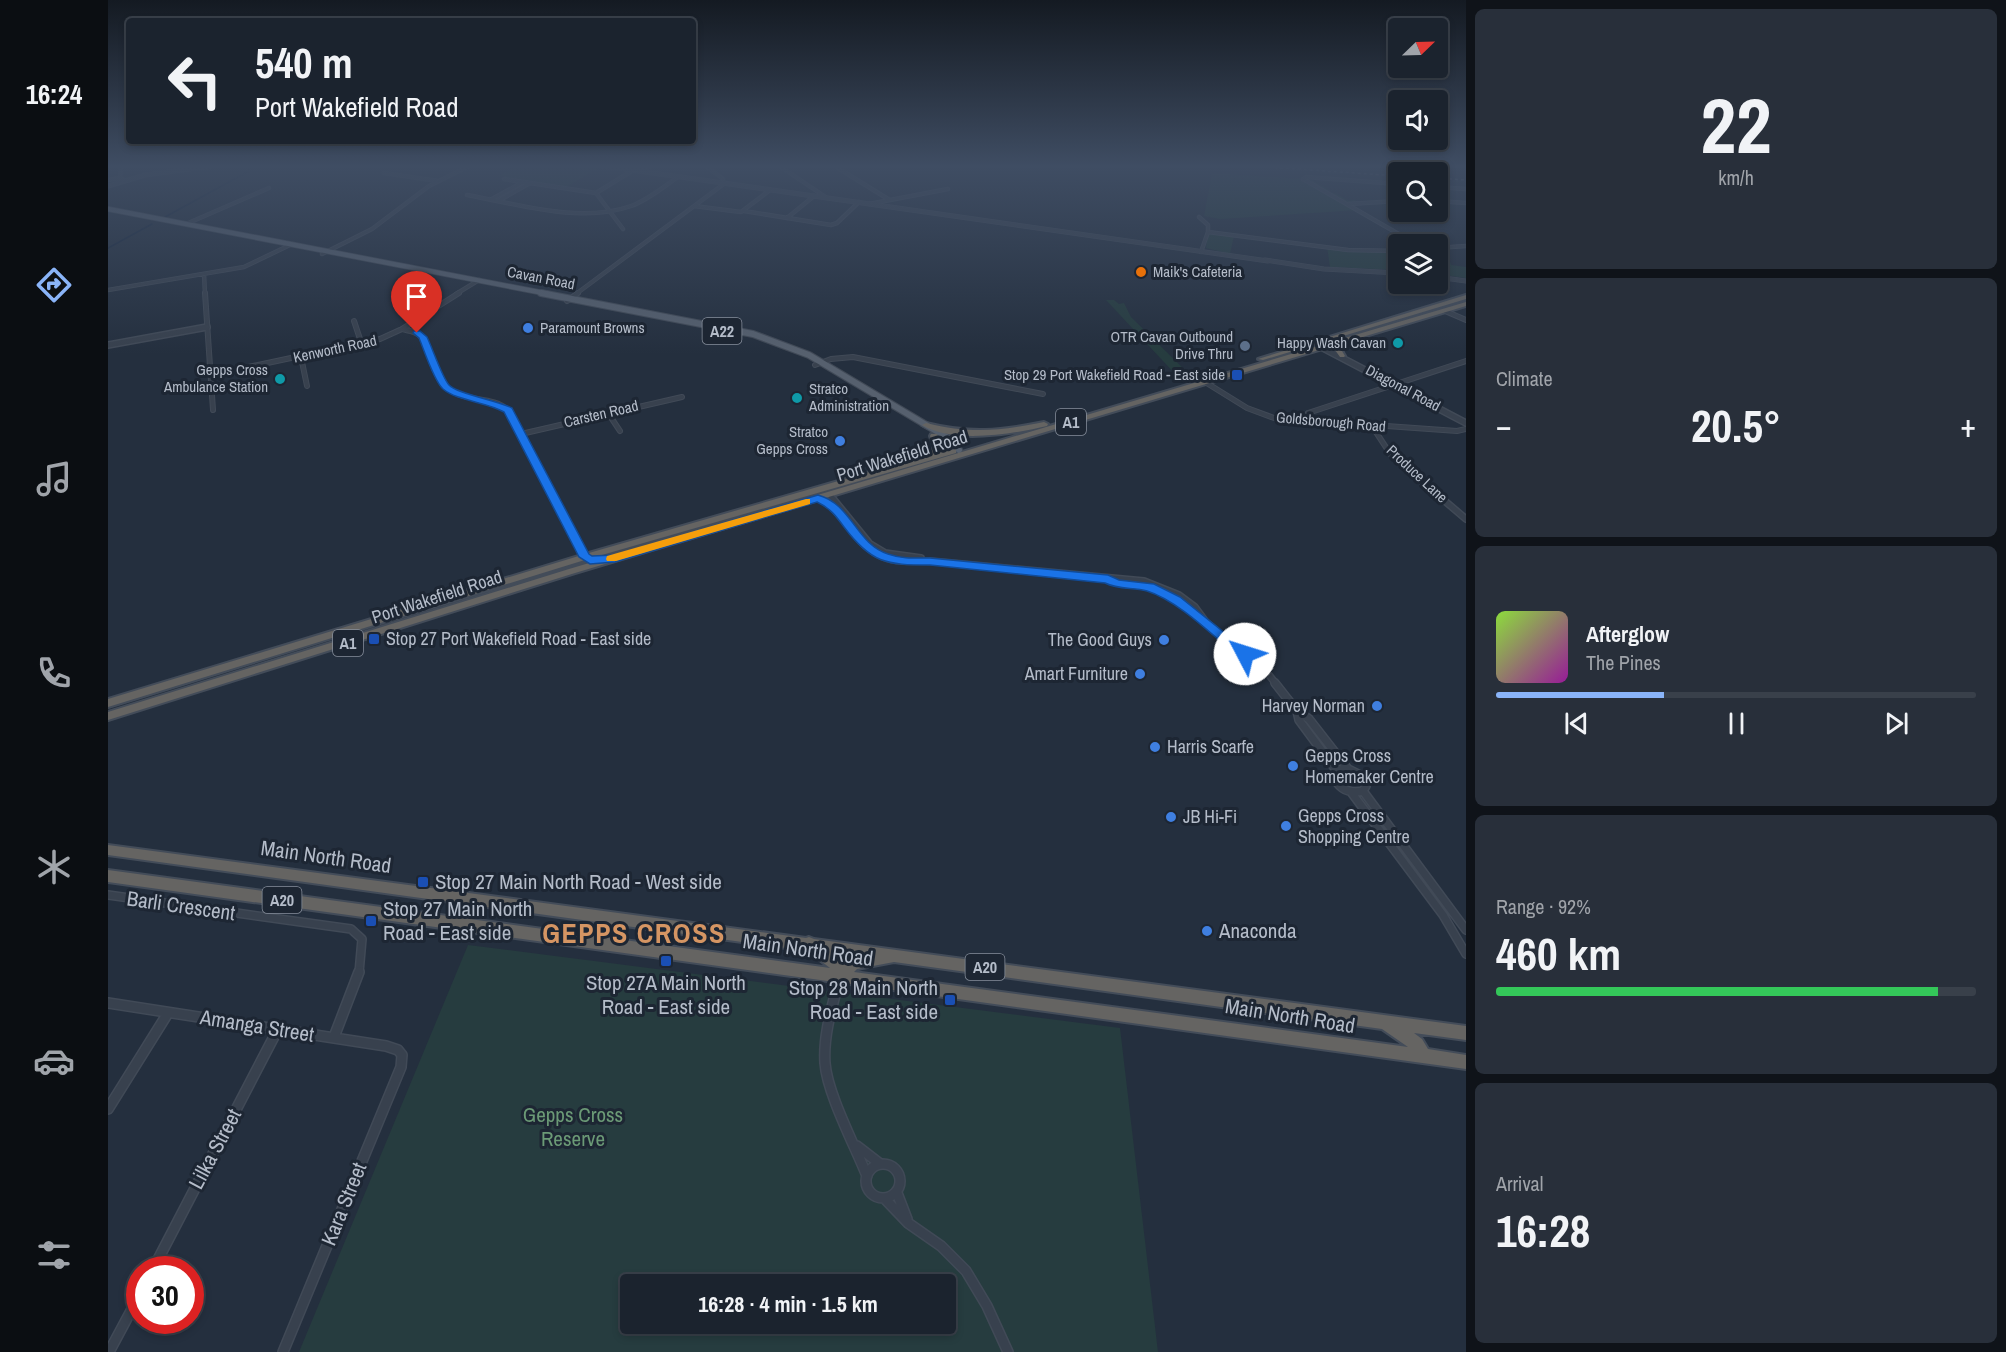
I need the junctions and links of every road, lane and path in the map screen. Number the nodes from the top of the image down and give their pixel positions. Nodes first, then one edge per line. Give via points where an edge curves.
1 (191, 228) edge
2 (208, 228) edge
3 (373, 228) edge
4 (664, 228) edge
5 (1039, 228) edge
6 (1202, 228) edge
7 (1208, 231) junction
8 (292, 244) junction
9 (1166, 246) junction
10 (1466, 246) edge
11 (285, 247) junction
12 (1448, 247) edge
13 (1202, 250) junction
14 (328, 251) junction
15 (1388, 251) edge
16 (322, 254) junction
17 (1388, 271) edge
18 (204, 274) junction
19 (1448, 277) edge
20 (479, 280) junction
21 (1466, 280) edge
22 (473, 284) junction
23 (108, 290) edge
24 (1466, 297) edge
25 (569, 299) junction
26 (1466, 304) edge
27 (1425, 309) junction
28 (639, 310) junction
29 (1445, 311) junction
30 (624, 312) junction
31 (1390, 319) junction
32 (1466, 320) edge
33 (354, 321) dead end
34 (1410, 321) junction
35 (693, 323) junction
36 (207, 327) junction
37 (402, 329) junction
38 (1339, 335) junction
39 (1363, 336) junction
40 (108, 345) edge
41 (362, 345) junction
42 (1323, 348) junction
43 (1311, 352) junction
44 (1340, 356) junction
45 (301, 357) junction
46 (1258, 360) junction
47 (1464, 361) edge
48 (818, 364) junction
49 (1466, 371) edge
50 (211, 375) junction
51 (1205, 382) junction
52 (1393, 384) junction
53 (307, 386) dead end
54 (1043, 394) dead end
55 (682, 397) dead end
56 (1144, 400) junction
57 (1119, 401) junction
58 (213, 410) dead end
59 (608, 413) junction
60 (1055, 421) junction
61 (1312, 421) junction
62 (1466, 422) edge
63 (926, 425) junction
64 (1372, 426) junction
65 (1466, 429) edge
66 (620, 431) dead end
67 (521, 434) junction
68 (934, 436) junction
69 (998, 444) junction
70 (959, 450) junction
71 (927, 458) junction
72 (917, 470) junction
73 (868, 485) junction
74 (830, 495) junction
75 (818, 498) junction
76 (780, 500) junction
77 (838, 503) junction
78 (1466, 519) edge
79 (585, 557) junction
80 (615, 558) junction
81 (930, 561) junction
82 (572, 572) junction
83 (334, 641) junction
84 (108, 703) edge
85 (1297, 711) junction
86 (108, 716) edge
87 (1348, 769) junction
88 (1336, 770) junction
89 (1363, 791) junction
90 (1351, 792) junction
91 (108, 850) edge
92 (108, 876) edge
93 (108, 895) edge
94 (1466, 930) edge
95 (809, 943) junction
96 (1466, 954) edge
97 (896, 956) junction
98 (840, 976) junction
99 (108, 1003) edge
100 (168, 1013) junction
101 (1384, 1022) junction
102 (1466, 1025) edge
103 (278, 1029) junction
104 (1449, 1031) junction
105 (1466, 1033) edge
106 (334, 1038) junction
107 (402, 1055) joint
108 (1424, 1056) junction
109 (1466, 1062) edge
110 (108, 1109) edge
111 (856, 1146) junction
112 (879, 1163) junction
113 (867, 1176) junction
114 (897, 1193) junction
115 (886, 1200) junction
116 (908, 1223) junction
117 (160, 1256) edge
118 (126, 1320) edge
119 (109, 1352) edge
120 (283, 1352) edge
121 (1008, 1352) edge

1 - 11 main road, Cavan Road / A22
2 - 8 main road, Cavan Road / A22
3 - 14 street
4 - 25 street
5 - 9 street
6 - 7 street
7 - 13 street
7 - 15 street via 1348,250
8 - 11 street
8 - 14 main road, Cavan Road / A22
9 - 13 street
9 - 13 street
10 - 12 street
11 - 16 main road, Cavan Road / A22
11 - 18 street via 247,266
13 - 17 street via 1324,269
14 - 16 street
14 - 20 main road, Cavan Road / A22
16 - 22 main road, Cavan Road / A22
18 - 23 street
18 - 36 street
19 - 21 street
20 - 22 street, Kenworth Road
20 - 25 main road, Cavan Road / A22
22 - 25 main road, Cavan Road / A22
22 - 37 street, Kenworth Road
24 - 27 highway, Port Wakefield Road / A1
25 - 28 main road, Cavan Road / A22
25 - 30 main road, Cavan Road / A22
26 - 29 highway, Port Wakefield Road / A1
27 - 29 highway
27 - 31 highway, Port Wakefield Road / A1
28 - 30 main road
28 - 35 main road, Cavan Road / A22
29 - 32 street
29 - 34 highway, Port Wakefield Road / A1
30 - 35 main road, Cavan Road / A22
31 - 34 highway
31 - 38 highway, Port Wakefield Road / A1
33 - 41 street
34 - 39 highway, Port Wakefield Road / A1
35 - 48 main road, Cavan Road / A22 via 772,340
36 - 40 street
36 - 50 street
37 - 41 street, Kenworth Road
37 - 67 street via 422,337 445,387 503,406
38 - 42 highway
38 - 46 highway, Port Wakefield Road / A1
39 - 42 highway, Port Wakefield Road / A1
39 - 44 highway via 1340,347
41 - 45 street, Kenworth Road
42 - 43 highway, Port Wakefield Road / A1
42 - 44 street, Diagonal Road
42 - 46 highway
43 - 44 highway
43 - 51 highway, Port Wakefield Road / A1
44 - 52 street, Diagonal Road
45 - 50 street, Kenworth Road
45 - 53 street
46 - 57 highway, Port Wakefield Road / A1
47 - 49 street
47 - 52 street
48 - 54 street via 853,357
48 - 63 main road, Cavan Road / A22
48 - 68 main road, Cavan Road / A22
50 - 58 street
51 - 56 highway, Port Wakefield Road / A1
51 - 61 street, Goldsborough Road via 1247,408 1274,418
52 - 61 street via 1308,413
52 - 62 street, Diagonal Road
55 - 59 street, Carsten Road
56 - 57 highway
56 - 69 highway, Port Wakefield Road / A1
57 - 60 highway, Port Wakefield Road / A1
59 - 66 street
59 - 67 street, Carsten Road
60 - 63 highway via 981,435 953,433
60 - 70 highway, Port Wakefield Road / A1
61 - 64 street, Goldsborough Road
63 - 70 main road, Cavan Road
64 - 65 street, Goldsborough Road
64 - 78 street, Produce Lane via 1391,455
67 - 79 street
68 - 70 main road, Cavan Road / A22
68 - 71 highway via 938,448
69 - 70 highway
69 - 72 highway, Port Wakefield Road / A1
70 - 71 highway, Port Wakefield Road / A1
70 - 72 highway
71 - 76 highway, Port Wakefield Road / A1
72 - 73 highway, Port Wakefield Road / A1
73 - 74 highway, Port Wakefield Road / A1
73 - 77 highway via 848,493
74 - 75 highway, Port Wakefield Road / A1
74 - 76 highway via 822,492
74 - 77 street
75 - 80 highway, Port Wakefield Road / A1
75 - 81 street via 834,505 864,545 882,557
76 - 79 highway, Port Wakefield Road / A1
77 - 81 street via 874,547 885,553
79 - 80 highway via 595,561
79 - 82 highway
79 - 83 highway, Port Wakefield Road / A1
80 - 82 highway, Port Wakefield Road / A1
81 - 85 street via 1144,581 1168,589 1195,608 1269,675
82 - 83 highway, Port Wakefield Road / A1
83 - 84 highway, Port Wakefield Road / A1
83 - 86 highway, Port Wakefield Road / A1
85 - 87 street via 1309,718
85 - 88 street via 1299,720
87 - 88 street
87 - 89 street via 1364,780
88 - 90 street via 1336,783
89 - 90 street
89 - 94 street
90 - 96 street via 1430,897
91 - 95 highway, Main North Road / A20
92 - 98 highway, Main North Road / A20
93 - 106 street, Barli Crescent via 351,929 362,939 364,956
95 - 97 highway, Main North Road / A20
95 - 98 highway via 834,962
97 - 98 highway via 853,963
97 - 101 highway, Main North Road / A20
98 - 108 highway, Main North Road / A20
98 - 111 street via 829,1020 825,1064
99 - 100 street, Amanga Street
100 - 103 street, Amanga Street
100 - 110 street
101 - 104 highway, Main North Road / A20
101 - 108 highway via 1417,1044
102 - 104 highway
103 - 106 street, Amanga Street
103 - 117 street, Lilka Street
104 - 105 highway, Main North Road / A20
106 - 107 street, Amanga Street via 386,1046
107 - 120 street, Kara Street via 401,1066
108 - 109 highway, Main North Road / A20
111 - 112 street
111 - 113 street
112 - 113 street via 871,1167
112 - 114 street via 889,1164 897,1171
113 - 115 street via 871,1192
114 - 115 street
114 - 116 street
115 - 116 street
116 - 121 street via 941,1246 966,1271
118 - 119 street

